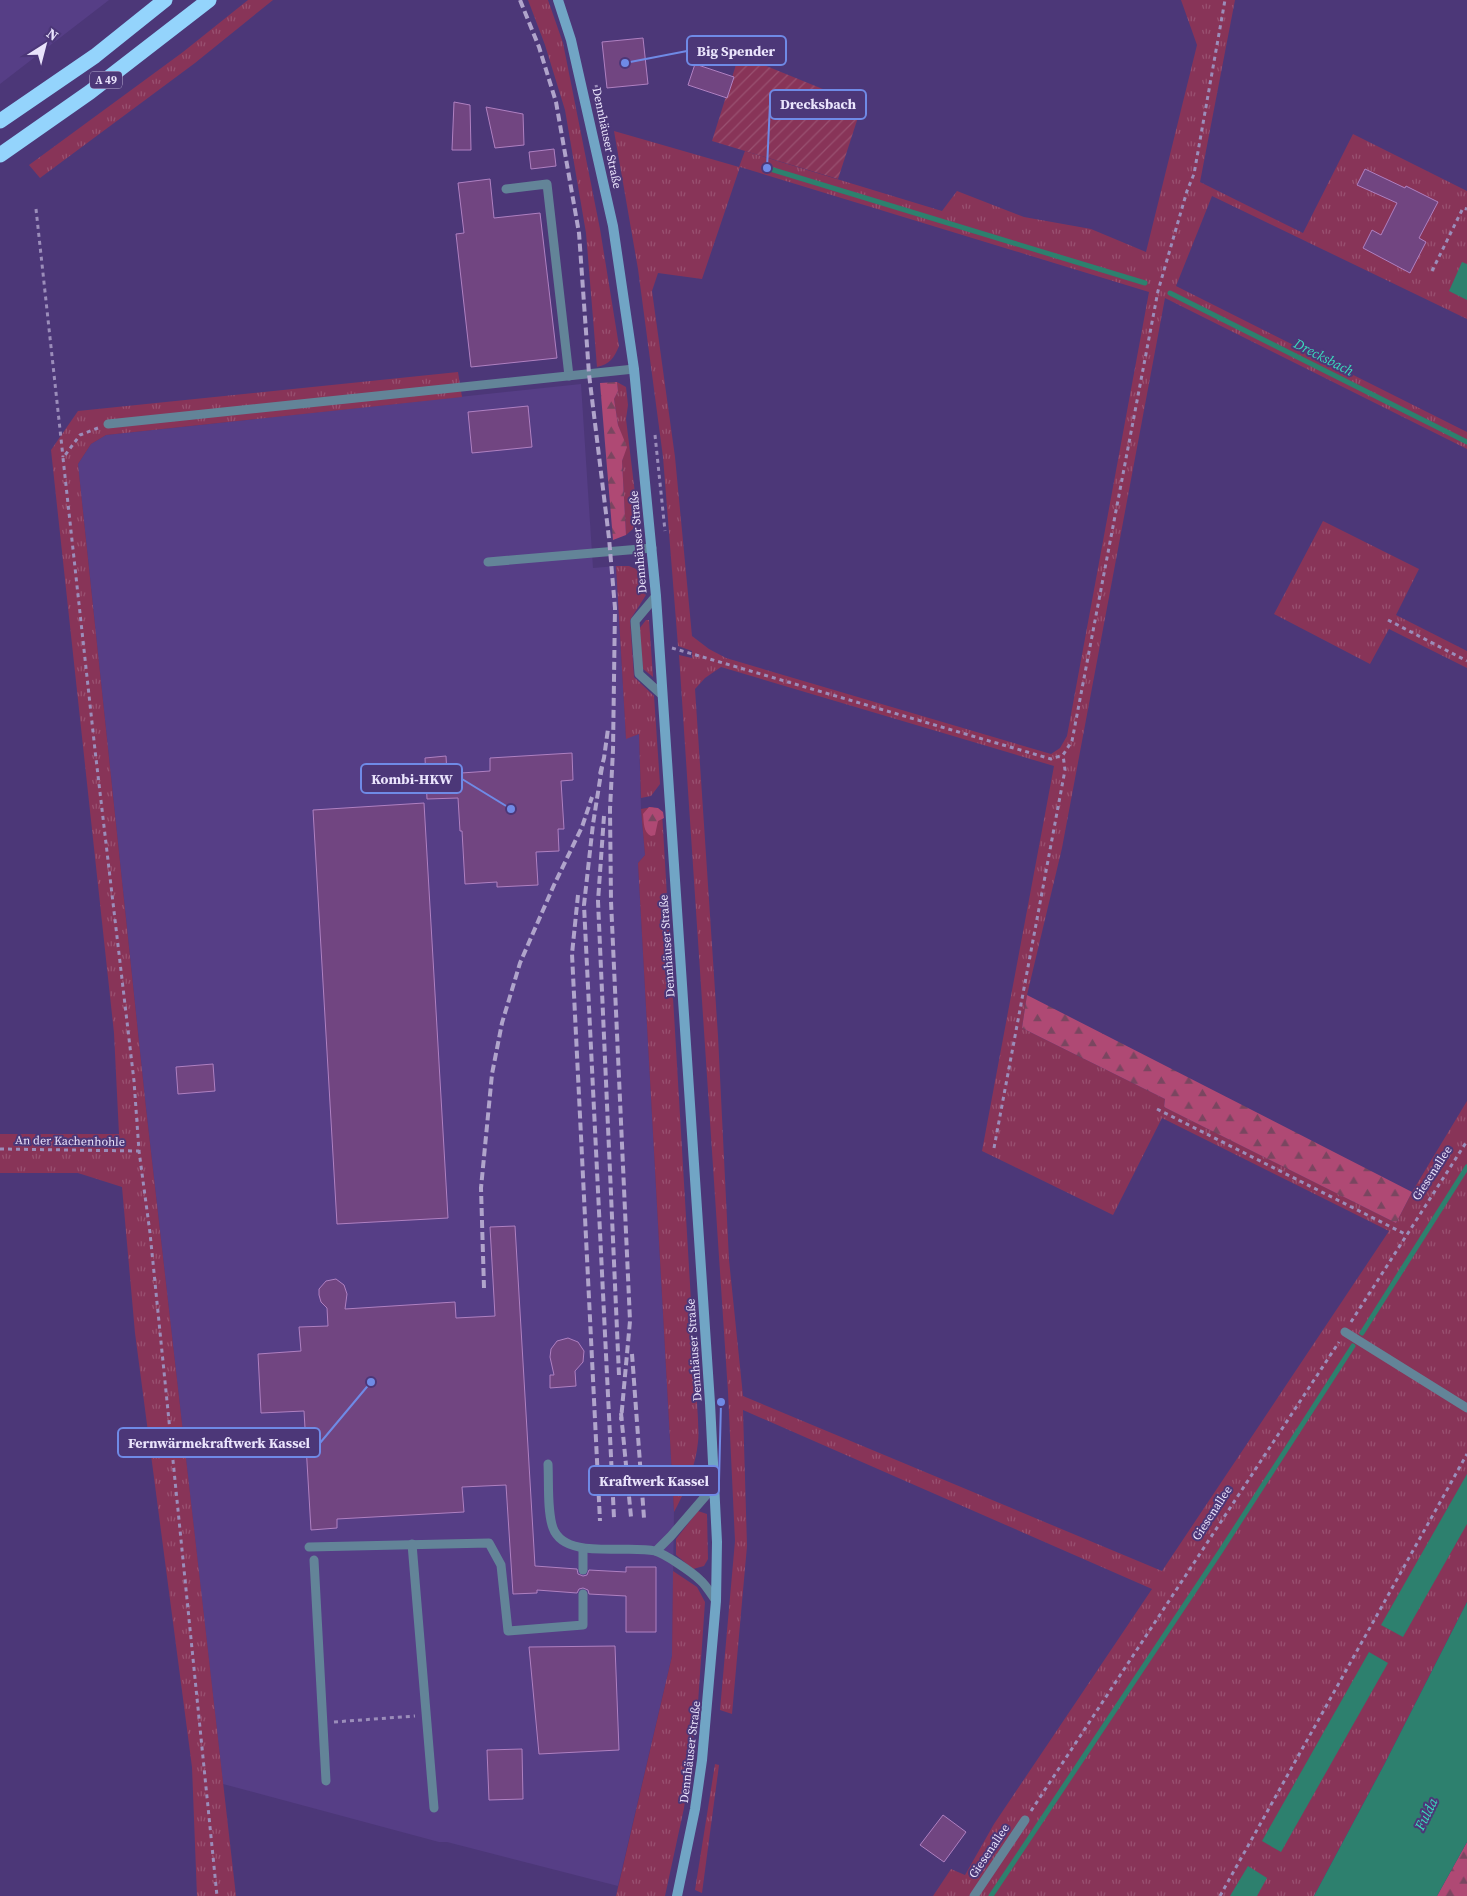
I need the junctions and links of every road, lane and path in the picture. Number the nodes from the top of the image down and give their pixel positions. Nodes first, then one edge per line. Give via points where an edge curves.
1 (165, 0) edge
2 (209, 0) edge
3 (558, 0) edge
4 (1225, 0) edge
5 (0, 121) edge
6 (0, 155) edge
7 (506, 189) dead end
8 (36, 209) dead end
9 (1467, 209) edge
10 (1432, 271) dead end
11 (634, 369) junction
12 (569, 376) junction
13 (108, 424) joint
14 (63, 458) junction
15 (652, 548) junction
16 (488, 562) dead end
17 (656, 596) junction
18 (1388, 620) dead end
19 (659, 644) junction
20 (1467, 661) edge
21 (662, 694) junction
22 (1063, 755) junction
23 (1157, 1109) dead end
24 (1467, 1141) edge
25 (994, 1148) dead end
26 (0, 1149) edge
27 (139, 1151) junction
28 (1407, 1235) junction
29 (1345, 1332) junction
30 (1467, 1408) edge
31 (1467, 1454) edge
32 (548, 1464) dead end
33 (715, 1485) junction
34 (412, 1544) junction
35 (309, 1547) dead end
36 (583, 1548) junction
37 (656, 1551) junction
38 (314, 1560) dead end
39 (583, 1570) dead end
40 (583, 1594) dead end
41 (716, 1601) junction
42 (426, 1716) junction
43 (322, 1723) junction
44 (326, 1781) dead end
45 (434, 1808) dead end
46 (1025, 1820) joint
47 (218, 1896) edge
48 (677, 1896) edge
49 (974, 1896) edge
50 (1220, 1896) edge

1 - 5 highway, A 49 via 95,56
2 - 6 highway, A 49 via 90,92
3 - 11 street, Dennhäuser Straße via 574,48 611,216
4 - 22 path via 1194,174 1158,292 1072,741
7 - 12 lane via 547,184
8 - 14 path
9 - 10 path via 1463,208
11 - 12 lane
11 - 15 street, Dennhäuser Straße
12 - 13 lane
13 - 14 path via 80,435
14 - 27 path via 134,1081
15 - 16 lane
15 - 17 street, Dennhäuser Straße
17 - 19 street, Dennhäuser Straße
17 - 21 lane via 635,621 639,674
18 - 20 path
19 - 21 street, Dennhäuser Straße
19 - 22 path via 1051,759
21 - 33 street, Dennhäuser Straße
22 - 25 path via 1065,770
23 - 28 path
24 - 28 path, Giesenallee
26 - 27 path, An der Kachenhohle
27 - 47 path
28 - 29 path, Giesenallee
29 - 30 lane
29 - 46 path, Giesenallee
31 - 50 path
32 - 36 lane via 553,1529 566,1545
33 - 37 lane
33 - 41 street, Dennhäuser Straße
34 - 35 lane
34 - 40 lane via 489,1543 501,1565 508,1631 583,1625
34 - 42 lane
36 - 37 lane
36 - 39 lane
37 - 41 lane via 701,1581
38 - 43 lane
41 - 48 street, Dennhäuser Straße via 696,1809
42 - 43 path
42 - 45 lane
43 - 44 lane
46 - 49 lane, Giesenallee

